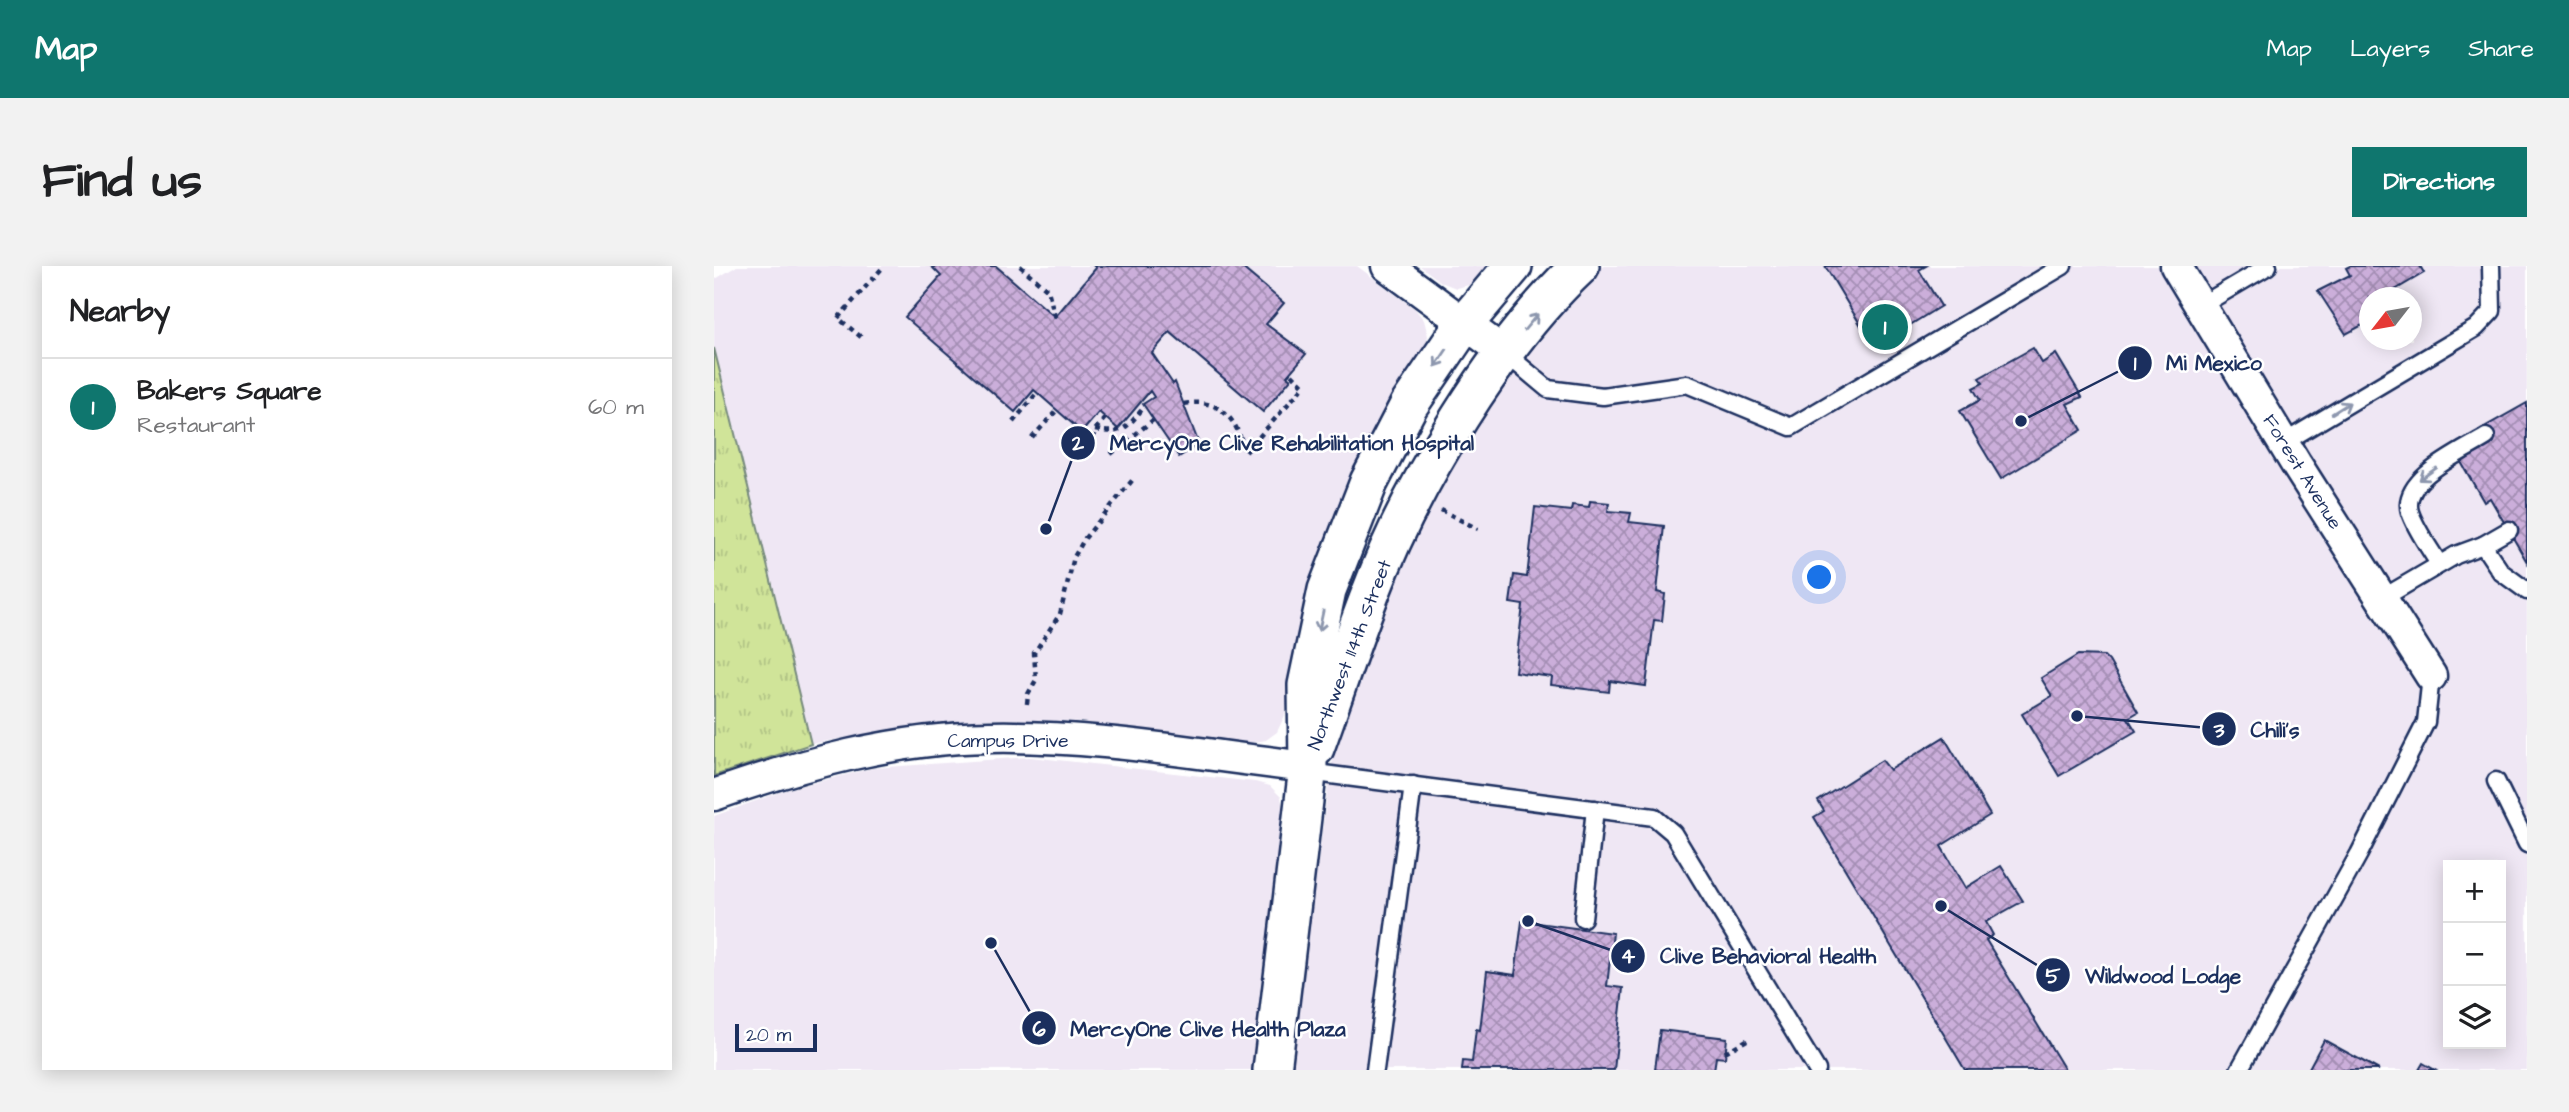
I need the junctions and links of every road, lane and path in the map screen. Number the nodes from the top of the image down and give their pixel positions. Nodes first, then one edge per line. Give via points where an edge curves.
1 (884, 266) edge
2 (1020, 266) edge
3 (1387, 266) edge
4 (1513, 266) edge
5 (1580, 266) edge
6 (2063, 266) edge
7 (2176, 266) edge
8 (2268, 266) edge
9 (2491, 266) edge
10 (2200, 306) junction
11 (1055, 317) dead end
12 (1464, 324) junction
13 (861, 337) dead end
14 (1505, 353) junction
15 (1290, 372) dead end
16 (1037, 393) dead end
17 (1184, 404) dead end
18 (1144, 407) dead end
19 (1057, 410) dead end
20 (1105, 418) dead end
21 (1153, 420) dead end
22 (1013, 422) dead end
23 (1095, 429) junction
24 (2486, 437) dead end
25 (1032, 438) dead end
26 (1093, 439) dead end
27 (2283, 443) junction
28 (1111, 454) dead end
29 (1135, 477) dead end
30 (1440, 509) dead end
31 (1478, 530) dead end
32 (2509, 530) dead end
33 (2483, 545) junction
34 (2439, 564) junction
35 (2527, 591) edge
36 (2381, 599) junction
37 (2431, 676) joint
38 (1027, 704) dead end
39 (1308, 770) junction
40 (2496, 781) dead end
41 (1413, 785) junction
42 (714, 795) edge
43 (1595, 810) junction
44 (2527, 844) edge
45 (1583, 918) dead end
46 (1747, 1040) dead end
47 (1725, 1052) dead end
48 (1272, 1070) edge
49 (1375, 1070) edge
50 (1817, 1070) edge
51 (2239, 1070) edge

1 - 13 path via 838,318
2 - 11 path via 1048,290
3 - 12 street
4 - 12 street, Northwest 114th Street
14 -> 5 street, Northwest 114th Street
6 - 14 lane via 1791,428 1687,384 1603,396 1548,389
7 - 10 street, Forest Avenue
8 - 10 lane
27 -> 9 lane via 2476,328 2492,311
10 - 27 street, Forest Avenue
12 - 14 street
12 -> 39 street, Northwest 114th Street via 1409,405 1369,482 1339,555 1307,685
14 - 39 street, Northwest 114th Street via 1475,394 1413,502 1371,590
15 - 17 path via 1304,386 1245,453 1241,433 1228,414 1206,404
16 - 22 path
18 - 23 path via 1128,427 1114,433
19 - 25 path
20 - 23 path
21 - 28 path
23 - 26 path
24 -> 34 lane via 2420,479 2410,494 2415,524
27 - 36 street, Forest Avenue
29 - 38 path via 1074,557 1060,614 1034,653 1036,680
30 - 31 path
32 - 33 lane
33 - 34 lane
33 - 35 lane via 2501,572
34 - 36 lane
36 - 37 street, Forest Avenue
37 - 51 lane via 2426,722
39 - 41 lane
39 - 42 street, Campus Drive via 1077,741 990,737 918,742 846,755
39 - 48 street, Northwest 114th Street
40 - 44 lane
41 - 43 lane
41 - 49 lane
43 - 45 lane
43 - 50 lane via 1654,817 1673,833
46 - 47 path

